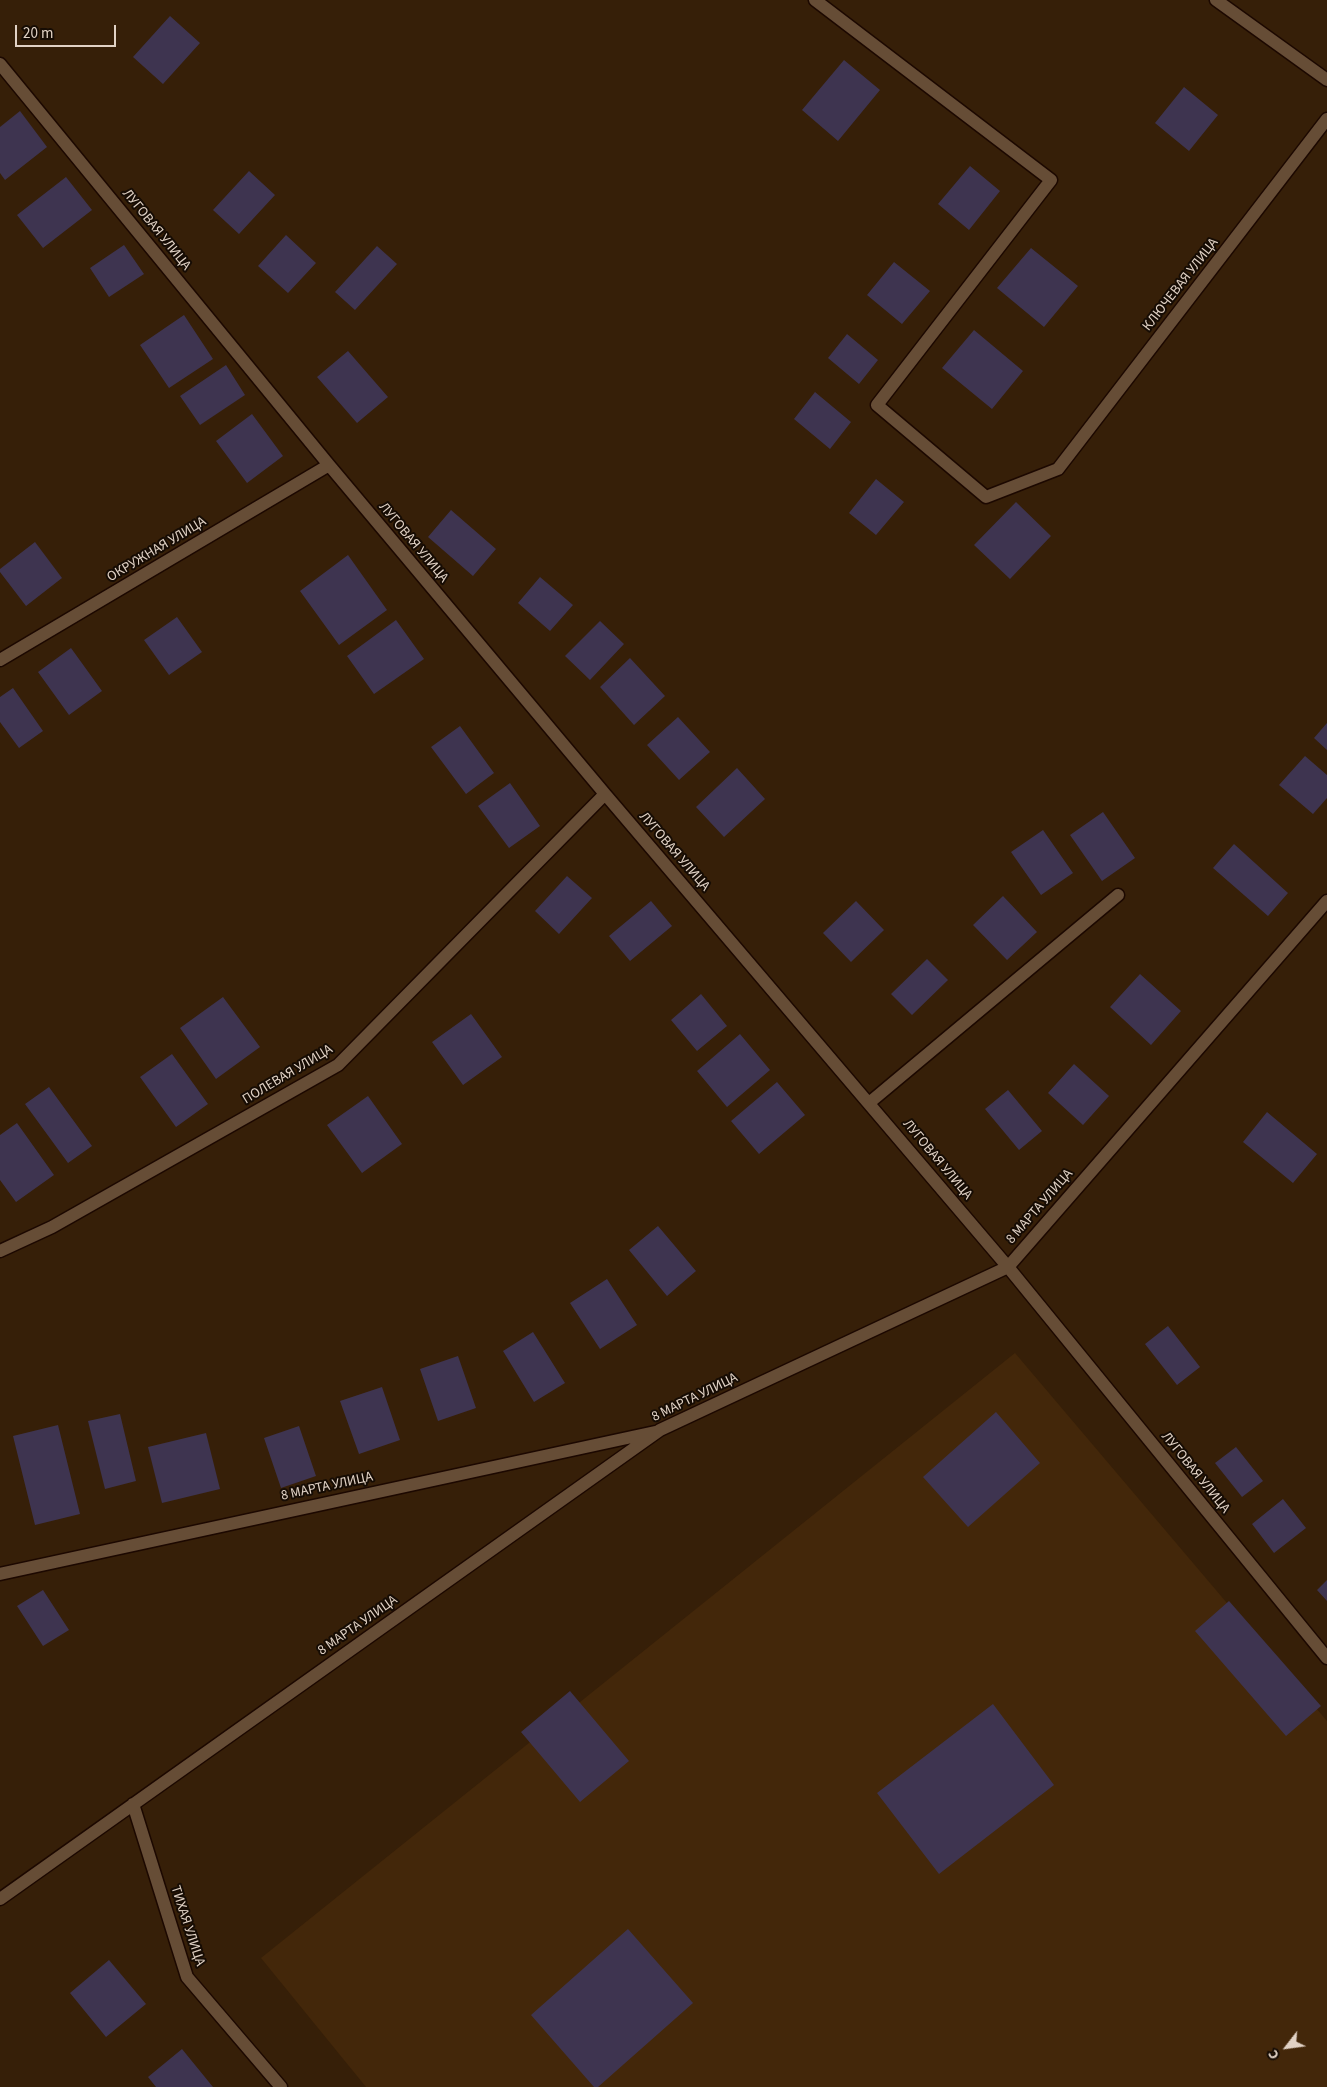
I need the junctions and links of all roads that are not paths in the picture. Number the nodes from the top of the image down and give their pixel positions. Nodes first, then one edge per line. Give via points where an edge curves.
1 (815, 0) edge
2 (1216, 0) edge
3 (0, 64) edge
4 (1327, 80) edge
5 (1327, 119) edge
6 (329, 465) junction
7 (0, 660) edge
8 (605, 794) junction
9 (1118, 895) dead end
10 (1327, 901) edge
11 (869, 1103) junction
12 (0, 1251) edge
13 (1008, 1267) junction
14 (660, 1430) junction
15 (0, 1574) edge
16 (1327, 1658) edge
17 (133, 1804) junction
18 (0, 1899) edge
19 (281, 2087) edge

1 - 5 street, КЛЮЧЕВАЯ УЛИЦА via 1051,180 877,405 986,497 1058,469
2 - 4 street
3 - 6 street, ЛУГОВАЯ УЛИЦА
6 - 7 street, ОКРУЖНАЯ УЛИЦА
6 - 8 street, ЛУГОВАЯ УЛИЦА
8 - 11 street, ЛУГОВАЯ УЛИЦА
8 - 12 street, ПОЛЕВАЯ УЛИЦА via 338,1065 52,1227
9 - 11 street
10 - 13 street, 8 МАРТА УЛИЦА
11 - 13 street, ЛУГОВАЯ УЛИЦА
13 - 14 street, 8 МАРТА УЛИЦА
13 - 16 street, ЛУГОВАЯ УЛИЦА
14 - 15 street, 8 МАРТА УЛИЦА
14 - 17 street, 8 МАРТА УЛИЦА
17 - 18 street, 8 МАРТА УЛИЦА
17 - 19 street, ТИХАЯ УЛИЦА via 187,1977

